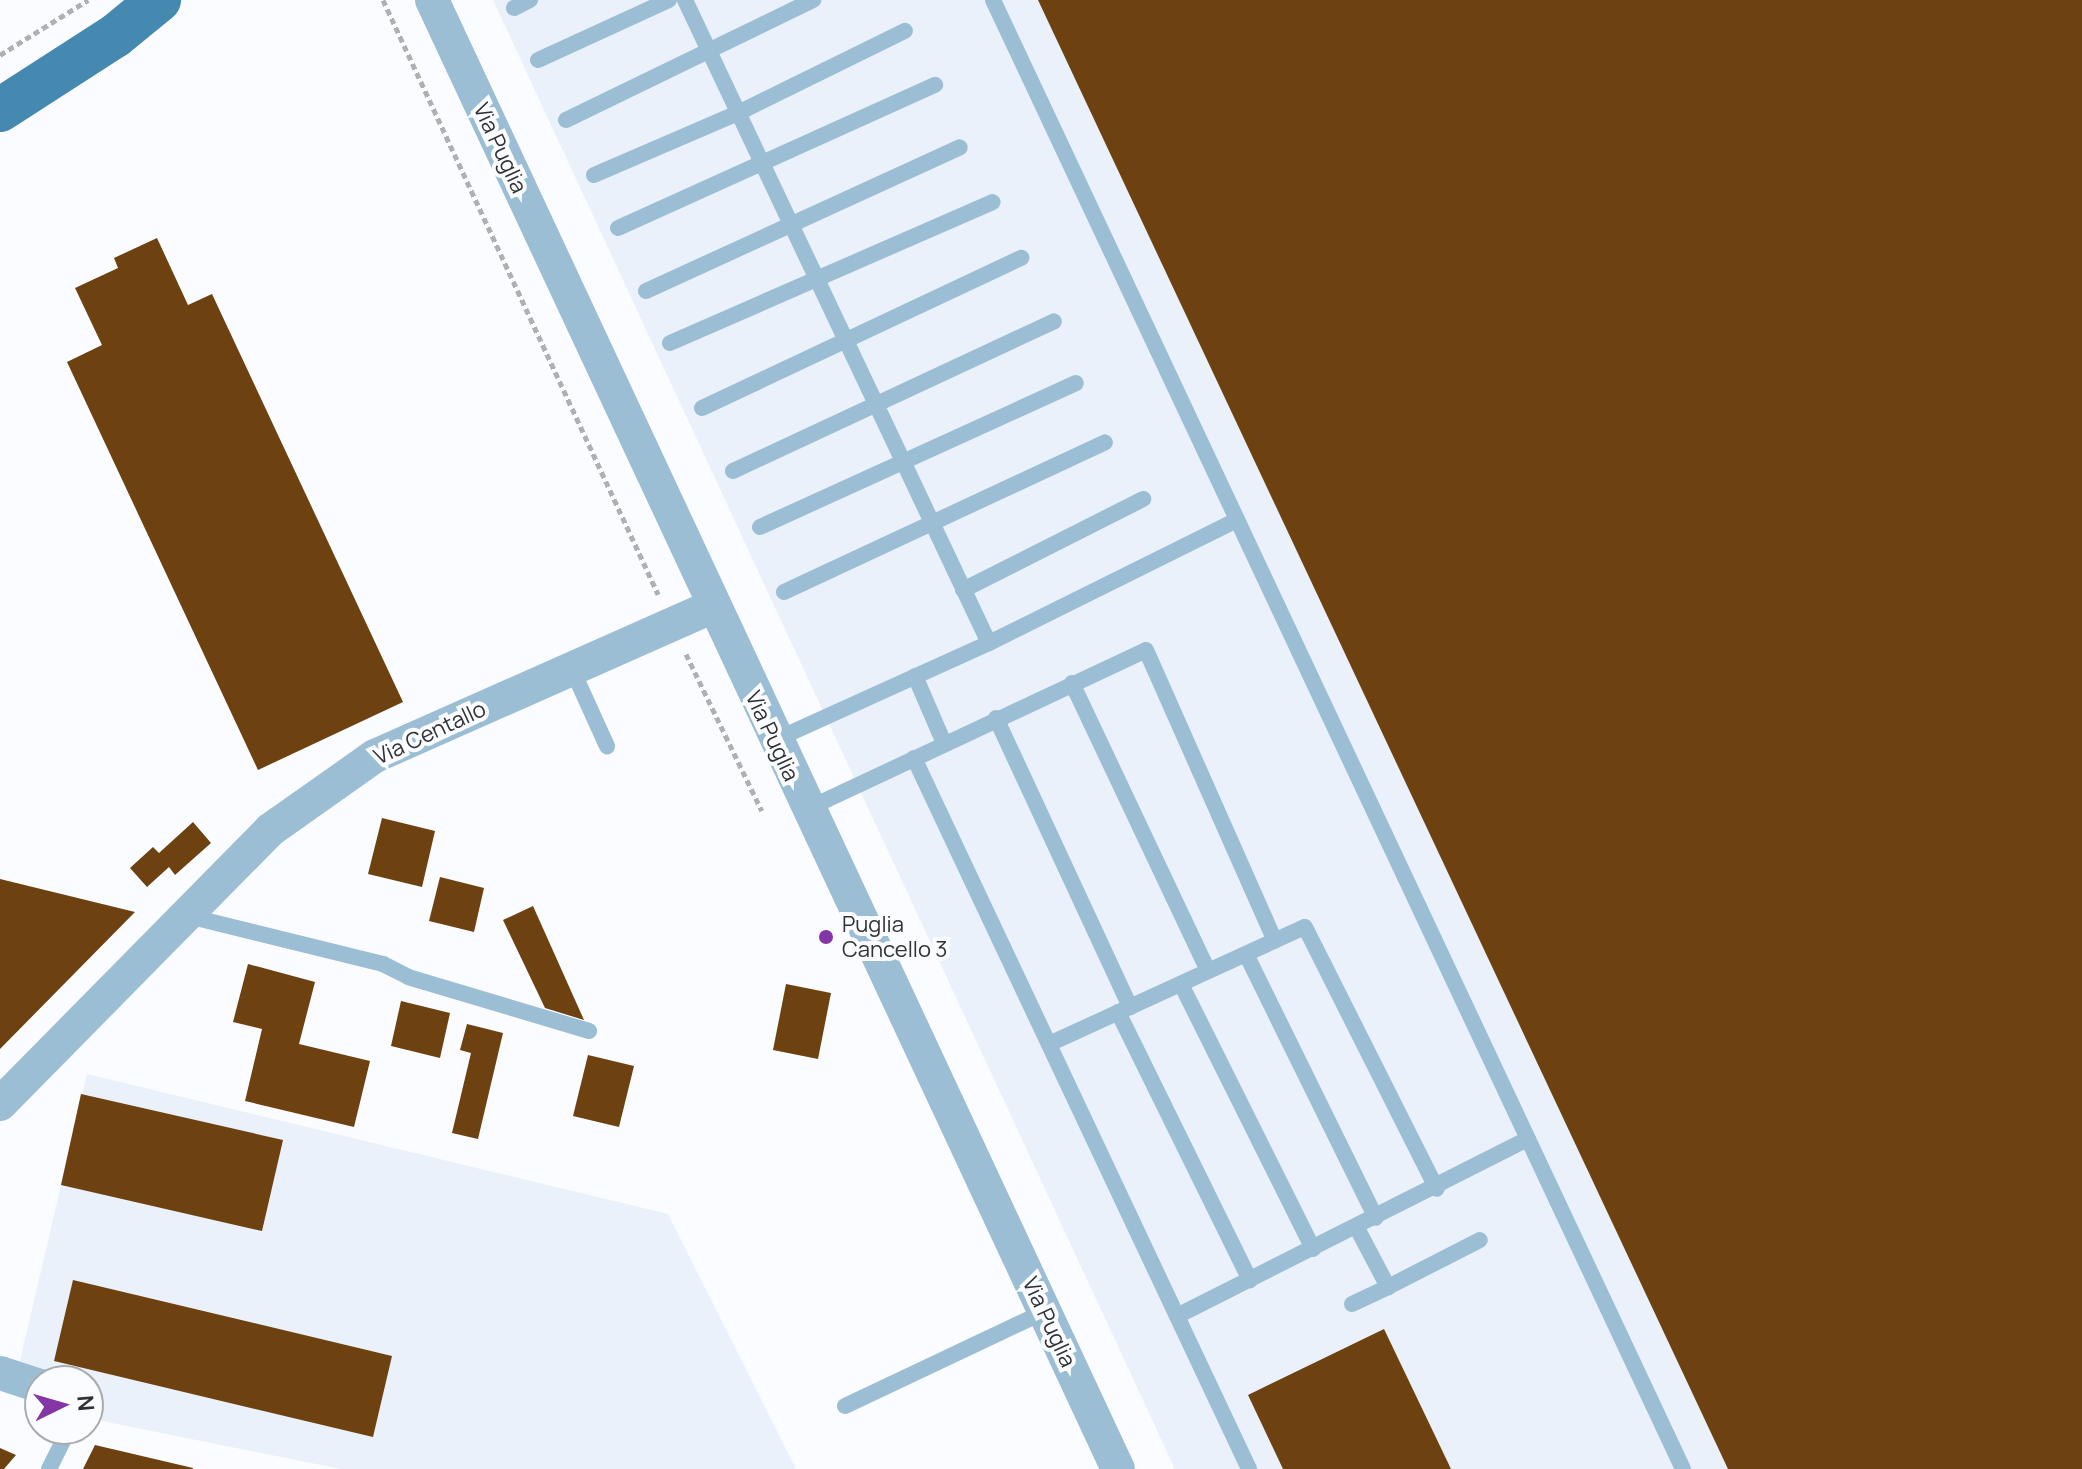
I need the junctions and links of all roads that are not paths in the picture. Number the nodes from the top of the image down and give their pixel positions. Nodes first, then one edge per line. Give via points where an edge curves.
1 (159, 0) edge
2 (432, 0) edge
3 (530, 0) edge
4 (669, 0) edge
5 (685, 0) edge
6 (813, 0) edge
7 (993, 0) edge
8 (514, 8) dead end
9 (905, 31) dead end
10 (708, 50) junction
11 (538, 60) dead end
12 (935, 85) dead end
13 (0, 110) edge
14 (738, 113) junction
15 (566, 120) dead end
16 (960, 147) dead end
17 (763, 165) junction
18 (594, 175) dead end
19 (992, 202) dead end
20 (790, 225) junction
21 (618, 228) dead end
22 (1021, 258) dead end
23 (815, 276) junction
24 (646, 291) dead end
25 (1054, 321) dead end
26 (844, 338) junction
27 (670, 343) dead end
28 (1076, 383) dead end
29 (875, 403) junction
30 (702, 408) dead end
31 (1105, 442) dead end
32 (902, 462) junction
33 (733, 471) dead end
34 (1143, 499) dead end
35 (1237, 520) junction
36 (932, 523) junction
37 (760, 527) dead end
38 (963, 590) junction
39 (784, 592) dead end
40 (712, 607) junction
41 (989, 643) junction
42 (572, 669) junction
43 (915, 676) junction
44 (1072, 683) junction
45 (996, 718) junction
46 (775, 740) junction
47 (944, 743) junction
48 (607, 746) dead end
49 (914, 758) junction
50 (807, 809) junction
51 (183, 915) junction
52 (1275, 941) junction
53 (1246, 954) junction
54 (1208, 971) junction
55 (1181, 984) junction
56 (1124, 1009) junction
57 (589, 1031) dead end
58 (1049, 1044) junction
59 (0, 1104) edge
60 (1528, 1139) junction
61 (1437, 1189) junction
62 (1376, 1218) junction
63 (1357, 1228) junction
64 (1480, 1240) dead end
65 (1313, 1249) junction
66 (1250, 1280) junction
67 (1388, 1287) junction
68 (1352, 1304) dead end
69 (1044, 1312) junction
70 (1177, 1316) junction
71 (0, 1373) edge
72 (24, 1381) edge
73 (845, 1406) dead end
74 (61, 1445) edge
75 (49, 1469) edge
76 (1118, 1469) edge
77 (1249, 1469) edge
78 (1683, 1469) edge

1 - 13 main road via 115,36
2 - 40 street, Via Puglia
3 - 8 lane
4 - 11 lane
5 - 10 lane
6 - 10 lane
7 - 35 lane
9 - 14 lane
10 - 14 lane
10 - 15 lane
12 - 17 lane
14 - 17 lane
14 - 18 lane
16 - 20 lane
17 - 20 lane
17 - 21 lane
19 - 23 lane
20 - 23 lane
20 - 24 lane
22 - 26 lane
23 - 26 lane
23 - 27 lane
25 - 29 lane
26 - 29 lane
26 - 30 lane
28 - 32 lane
29 - 32 lane
29 - 33 lane
31 - 36 lane
32 - 36 lane
32 - 37 lane
34 - 38 lane
35 - 41 lane
35 - 60 lane
36 - 38 lane
36 - 39 lane
38 - 41 lane
40 - 42 street, Via Centallo
40 - 46 street, Via Puglia
41 - 43 lane
42 - 48 lane
42 - 51 street, Via Centallo via 375,756 270,830
43 - 46 lane
43 - 47 lane
44 - 45 lane
44 - 52 lane via 1146,650
44 - 54 lane
45 - 47 lane
45 - 56 lane
46 - 50 street, Via Puglia
47 - 49 lane
49 - 50 lane
49 - 58 lane
50 - 69 street, Via Puglia
51 - 57 lane via 383,964 408,977
51 - 59 street, Via Centallo
52 - 53 lane
52 - 61 lane via 1305,927
53 - 54 lane
53 - 62 lane
54 - 55 lane
55 - 56 lane
55 - 65 lane
56 - 58 lane
56 - 66 lane
58 - 70 lane
60 - 61 lane
60 - 78 lane
61 - 62 lane
62 - 63 lane
63 - 65 lane
63 - 67 lane
64 - 67 lane
65 - 66 lane
66 - 70 lane
67 - 68 lane
69 - 73 lane
69 - 76 street, Via Puglia
70 - 77 lane
71 - 72 street
74 - 75 lane

